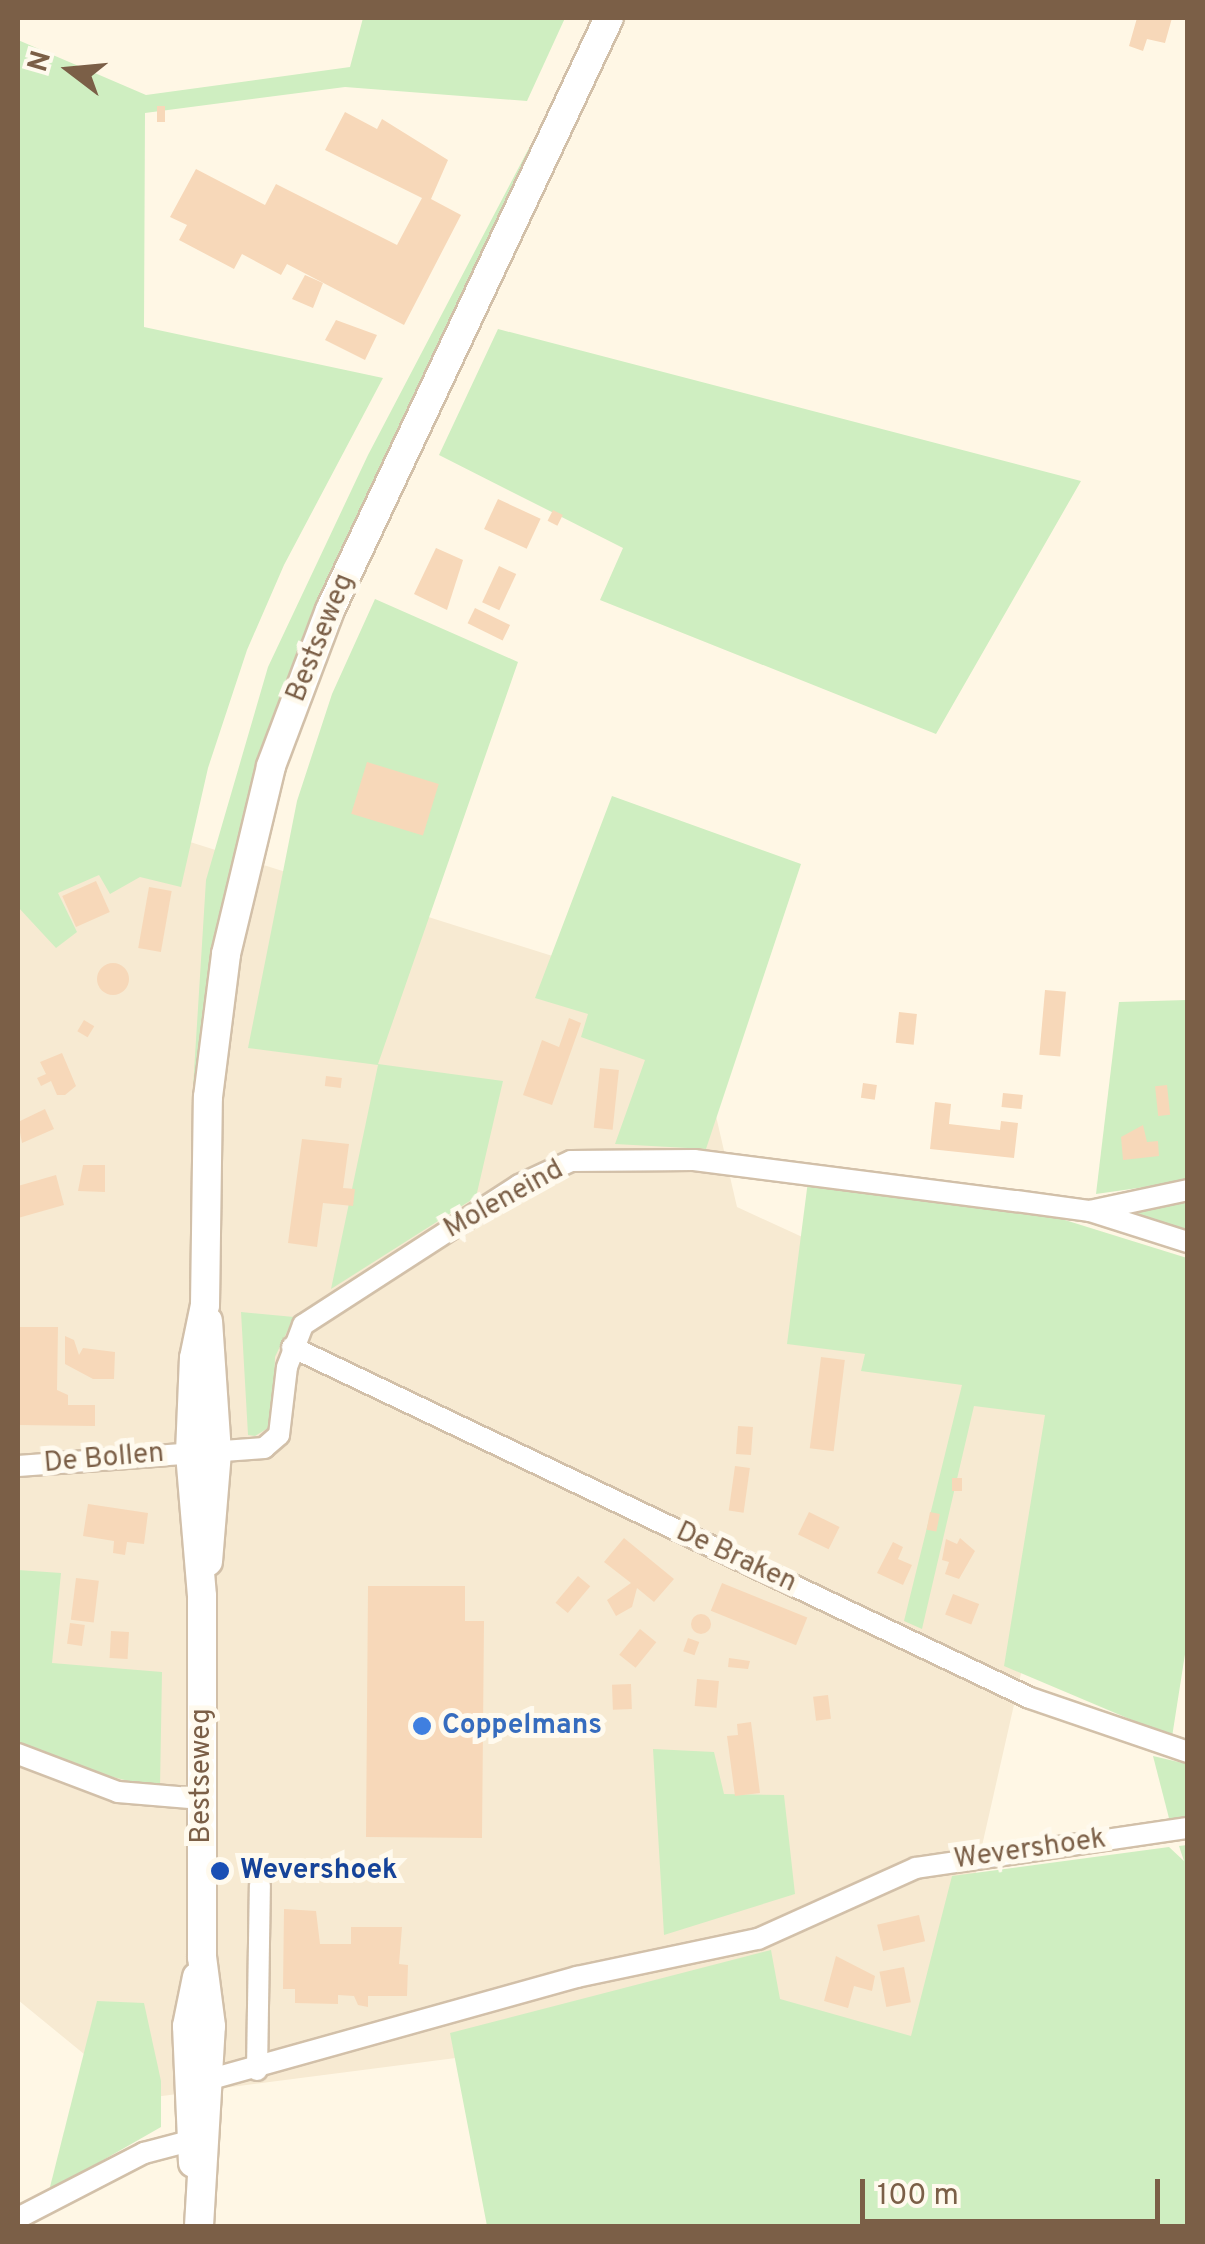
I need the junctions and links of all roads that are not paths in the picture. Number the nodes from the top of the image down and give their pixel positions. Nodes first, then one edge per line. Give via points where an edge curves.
1 (609, 18) edge
2 (1188, 1190) edge
3 (1090, 1211) junction
4 (1188, 1242) edge
5 (292, 1347) junction
6 (204, 1452) junction
7 (18, 1466) edge
8 (1188, 1752) edge
9 (18, 1754) edge
10 (202, 1799) junction
11 (1188, 1828) edge
12 (260, 1885) dead end
13 (257, 2070) junction
14 (199, 2082) junction
15 (199, 2138) junction
16 (199, 2215) edge
17 (18, 2218) edge

1 - 6 main road, Bestseweg via 352,560 271,766 241,875 216,1021 204,1305 194,1358
2 - 3 street, Moleneind
3 - 4 street, Moleneind
3 - 5 street, Moleneind via 694,1160 572,1162 519,1185 318,1312
5 - 6 street via 280,1435 264,1448
5 - 8 street, De Braken via 1030,1698
6 - 7 street, De Bollen
6 - 10 main road, Bestseweg
9 - 10 street via 118,1792
10 - 14 main road, Bestseweg
11 - 13 street, Wevershoek via 916,1868 758,1939 577,1977
12 - 13 street
13 - 14 street, Wevershoek
14 - 15 main road, Bestseweg
15 - 16 main road, Bestseweg
15 - 17 street via 144,2154

